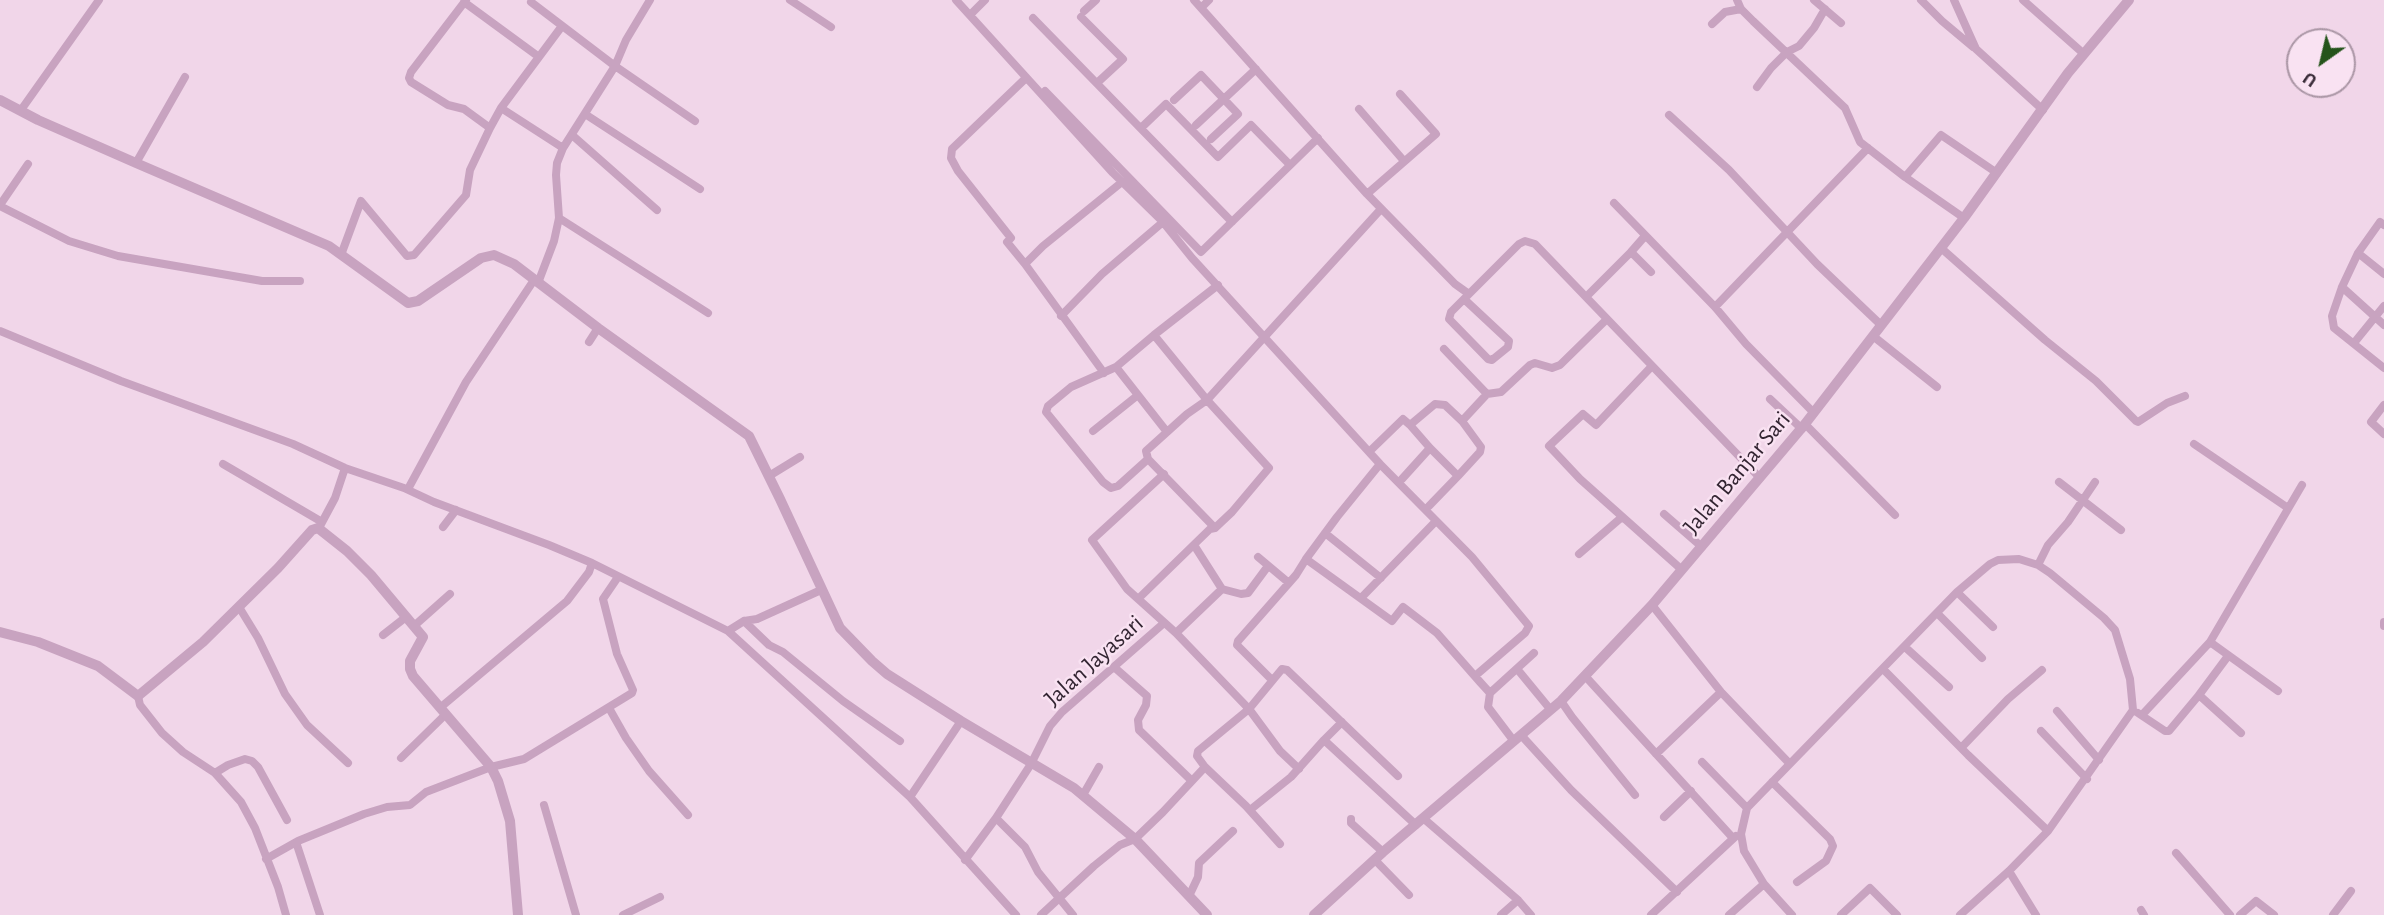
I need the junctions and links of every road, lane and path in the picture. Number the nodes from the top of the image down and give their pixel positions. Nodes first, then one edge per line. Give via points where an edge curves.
1 (99, 0) edge
2 (650, 0) edge
3 (790, 0) edge
4 (956, 0) edge
5 (985, 0) edge
6 (1096, 0) edge
7 (1194, 0) edge
8 (1209, 0) edge
9 (1814, 0) edge
10 (1921, 0) edge
11 (1954, 0) edge
12 (2023, 0) edge
13 (2129, 0) edge
14 (465, 1) edge
15 (531, 2) dead end
16 (1739, 4) edge
17 (1201, 8) junction
18 (1825, 9) junction
19 (970, 15) junction
20 (1034, 18) dead end
21 (1841, 23) dead end
22 (1712, 24) dead end
23 (562, 26) junction
24 (831, 27) dead end
25 (1976, 49) junction
26 (1787, 52) junction
27 (2084, 54) junction
28 (539, 57) junction
29 (615, 65) junction
30 (1256, 69) junction
31 (185, 77) dead end
32 (1026, 78) junction
33 (1097, 83) junction
34 (1757, 87) dead end
35 (1045, 92) dead end
36 (1401, 94) dead end
37 (1224, 99) junction
38 (0, 100) edge
39 (1174, 100) dead end
40 (501, 108) junction
41 (1359, 109) dead end
42 (21, 110) junction
43 (2043, 110) junction
44 (585, 114) junction
45 (1669, 115) dead end
46 (695, 121) dead end
47 (1196, 125) dead end
48 (490, 128) junction
49 (1141, 128) junction
50 (572, 135) junction
51 (1318, 138) junction
52 (1210, 139) dead end
53 (563, 148) junction
54 (1868, 148) junction
55 (1404, 161) junction
56 (136, 163) junction
57 (28, 164) dead end
58 (1290, 165) junction
59 (1997, 173) junction
60 (1905, 177) junction
61 (1122, 182) junction
62 (700, 189) dead end
63 (1367, 194) junction
64 (1614, 203) dead end
65 (0, 206) edge
66 (1381, 209) junction
67 (657, 210) dead end
68 (559, 218) junction
69 (1964, 218) junction
70 (1163, 222) junction
71 (1232, 222) junction
72 (2384, 225) edge
73 (1787, 232) junction
74 (1646, 236) junction
75 (1941, 248) junction
76 (1631, 252) junction
77 (2358, 253) junction
78 (341, 255) junction
79 (1025, 264) junction
80 (1651, 272) dead end
81 (2384, 274) edge
82 (300, 281) dead end
83 (536, 281) junction
84 (1218, 285) junction
85 (2342, 287) junction
86 (1466, 296) junction
87 (1586, 297) junction
88 (2384, 306) edge
89 (1716, 307) junction
90 (708, 313) dead end
91 (1061, 316) junction
92 (2376, 317) junction
93 (1606, 319) junction
94 (1881, 325) junction
95 (2384, 325) edge
96 (598, 328) junction
97 (0, 331) edge
98 (1154, 335) junction
99 (1873, 336) junction
100 (1266, 337) junction
101 (589, 342) dead end
102 (2354, 342) junction
103 (1444, 349) dead end
104 (1652, 366) junction
105 (1116, 367) junction
106 (2384, 368) edge
107 (1104, 373) junction
108 (1937, 387) dead end
109 (1138, 394) junction
110 (1487, 394) junction
111 (2185, 396) dead end
112 (1770, 399) dead end
113 (1207, 400) junction
114 (2384, 405) edge
115 (1814, 413) junction
116 (1462, 421) junction
117 (1410, 425) junction
118 (1803, 427) junction
119 (1093, 431) dead end
120 (1167, 432) junction
121 (2384, 434) edge
122 (2194, 444) dead end
123 (1430, 448) junction
124 (1371, 450) dead end
125 (800, 457) dead end
126 (1148, 459) junction
127 (223, 464) dead end
128 (1380, 464) junction
129 (345, 468) junction
130 (1164, 474) junction
131 (769, 476) junction
132 (1458, 476) junction
133 (1760, 478) junction
134 (1402, 479) dead end
135 (2059, 482) dead end
136 (2095, 482) dead end
137 (2302, 485) dead end
138 (408, 489) junction
139 (2083, 498) junction
140 (1429, 506) dead end
141 (2288, 508) junction
142 (456, 510) junction
143 (1664, 514) dead end
144 (1895, 515) dead end
145 (1622, 517) junction
146 (1436, 521) junction
147 (320, 525) junction
148 (443, 527) dead end
149 (1215, 528) junction
150 (2121, 530) dead end
151 (1325, 533) junction
152 (1194, 545) junction
153 (1702, 547) junction
154 (1579, 554) dead end
155 (1258, 557) dead end
156 (1306, 559) junction
157 (592, 563) junction
158 (2038, 565) junction
159 (1268, 566) junction
160 (1681, 569) junction
161 (618, 577) junction
162 (1381, 578) junction
163 (1290, 583) junction
164 (1222, 589) junction
165 (821, 590) junction
166 (1957, 592) junction
167 (450, 594) dead end
168 (1362, 598) junction
169 (1138, 599) junction
170 (1652, 605) junction
171 (239, 607) junction
172 (1937, 612) junction
173 (406, 617) junction
174 (744, 621) junction
175 (1164, 623) junction
176 (414, 626) junction
177 (1993, 627) dead end
178 (727, 631) junction
179 (0, 632) edge
180 (1176, 633) junction
181 (383, 635) dead end
182 (2210, 642) junction
183 (1905, 647) junction
184 (1534, 653) dead end
185 (2228, 656) junction
186 (1982, 658) dead end
187 (1114, 667) junction
188 (1883, 669) junction
189 (1518, 670) junction
190 (2042, 670) dead end
191 (1475, 677) junction
192 (1586, 677) junction
193 (1272, 680) junction
194 (1949, 687) dead end
195 (1721, 691) junction
196 (2278, 691) dead end
197 (1490, 692) junction
198 (2199, 695) junction
199 (138, 697) junction
200 (1561, 701) junction
201 (608, 708) junction
202 (1249, 709) junction
203 (1550, 709) junction
204 (444, 710) junction
205 (2057, 710) dead end
206 (2133, 710) junction
207 (2142, 715) junction
208 (961, 721) junction
209 (1342, 722) junction
210 (2041, 731) dead end
211 (2241, 733) dead end
212 (1517, 738) junction
213 (1324, 740) junction
214 (900, 741) dead end
215 (1962, 747) junction
216 (1656, 754) junction
217 (401, 758) dead end
218 (2099, 760) junction
219 (1702, 762) dead end
220 (348, 763) dead end
221 (1789, 763) junction
222 (1031, 764) junction
223 (491, 767) junction
224 (1099, 767) dead end
225 (1205, 767) junction
226 (1298, 769) junction
227 (212, 770) junction
228 (1398, 776) dead end
229 (2087, 779) junction
230 (1192, 781) junction
231 (1772, 782) junction
232 (1691, 791) junction
233 (1083, 795) junction
234 (1635, 795) dead end
235 (910, 797) junction
236 (544, 805) dead end
237 (1747, 808) junction
238 (1250, 810) junction
239 (688, 815) dead end
240 (1664, 817) dead end
241 (996, 818) junction
242 (1351, 819) dead end
243 (286, 820) dead end
244 (1419, 822) junction
245 (1233, 831) dead end
246 (2048, 831) junction
247 (1737, 836) junction
248 (1135, 839) junction
249 (296, 842) junction
250 (1280, 844) dead end
251 (2176, 853) dead end
252 (1379, 856) junction
253 (266, 859) junction
254 (965, 860) junction
255 (2009, 871) junction
256 (1797, 882) dead end
257 (1764, 884) junction
258 (2351, 891) dead end
259 (1677, 892) junction
260 (1190, 894) junction
261 (1409, 895) dead end
262 (660, 897) dead end
263 (1059, 897) junction
264 (1518, 900) junction
265 (286, 915) edge
266 (320, 915) edge
267 (518, 915) edge
268 (576, 915) edge
269 (623, 915) edge
270 (1016, 915) edge
271 (1041, 915) edge
272 (1073, 915) edge
273 (1207, 915) edge
274 (1314, 915) edge
275 (1501, 915) edge
276 (1531, 915) edge
277 (1651, 915) edge
278 (1729, 915) edge
279 (1792, 915) edge
280 (1841, 915) edge
281 (1897, 915) edge
282 (1960, 915) edge
283 (2036, 915) edge
284 (2231, 915) edge
285 (2240, 915) edge
286 (2274, 915) edge
287 (2333, 915) edge

1 - 42 street
2 - 29 street
3 - 24 street
4 - 19 street
5 - 19 street
6 - 33 street via 1083,14 1122,59
7 - 17 street
8 - 17 street
9 - 18 street
10 - 25 street
11 - 25 street
12 - 27 street
13 - 27 street, Jalan Banjar Sari
14 - 28 street
14 - 48 street via 409,78
15 - 23 street
16 - 22 street
16 - 26 street
17 - 30 street
18 - 21 street
18 - 26 street via 1799,46
19 - 32 street
20 - 33 street
23 - 28 street
23 - 29 street
25 - 43 street
26 - 34 street
26 - 54 street via 1845,108 1860,142
27 - 43 street, Jalan Banjar Sari
28 - 40 street
29 - 44 street
29 - 46 street
30 - 37 street
30 - 51 street
31 - 56 street
32 - 61 street
32 - 79 street via 952,149 951,158
33 - 49 street
35 - 71 street via 1201,252
36 - 55 street via 1436,134
37 - 39 street via 1201,75
37 - 47 street
37 - 52 street via 1237,114
38 - 42 street
40 - 48 street
40 - 53 street
41 - 55 street
42 - 56 street
43 - 59 street, Jalan Banjar Sari
44 - 50 street
44 - 62 street
45 - 73 street
48 - 78 street via 470,170 466,195 414,255 407,256 361,201
49 - 58 street via 1166,104 1218,157 1251,125
49 - 71 street
50 - 53 street
50 - 67 street
51 - 58 street
51 - 63 street
53 - 68 street via 556,175
54 - 60 street
54 - 73 street
55 - 63 street
56 - 78 street
57 - 65 street
58 - 71 street
59 - 60 street via 1941,135
59 - 69 street, Jalan Banjar Sari
60 - 69 street
61 - 70 street
61 - 79 street
63 - 66 street
64 - 74 street
65 - 82 street via 69,241 118,256 262,281
66 - 86 street
66 - 100 street
68 - 83 street via 554,242
68 - 90 street
69 - 75 street, Jalan Banjar Sari
70 - 84 street
70 - 91 street
72 - 77 street via 2379,222
73 - 89 street
73 - 94 street
74 - 76 street
74 - 89 street
75 - 94 street, Jalan Banjar Sari
75 - 111 street via 2135,421
76 - 80 street
76 - 87 street
77 - 81 street
77 - 85 street
78 - 83 street via 408,303 418,301 481,258 494,255
79 - 91 street
83 - 96 street
83 - 138 street via 466,382
84 - 98 street
84 - 100 street
85 - 92 street
85 - 102 street via 2332,323
86 - 86 street via 1509,341 1492,360 1448,319
86 - 87 street via 1525,241 1542,249
87 - 93 street
88 - 92 street
89 - 115 street via 1745,344
91 - 107 street
92 - 95 street
92 - 102 street
93 - 104 street
93 - 110 street via 1560,365 1552,368 1535,363 1501,392
94 - 99 street, Jalan Banjar Sari
96 - 101 street
96 - 131 street via 747,434
97 - 129 street
98 - 105 street
98 - 113 street
99 - 108 street
99 - 115 street, Jalan Banjar Sari
100 - 113 street
100 - 128 street
102 - 106 street
103 - 110 street
104 - 133 street
104 - 145 street via 1596,425 1583,414 1549,446
105 - 107 street
105 - 109 street
107 - 126 street via 1071,387 1048,405 1046,412 1111,488
109 - 119 street
109 - 120 street
110 - 116 street
112 - 118 street
113 - 120 street
113 - 149 street via 1269,468
114 - 121 street via 2371,422
115 - 118 street, Jalan Banjar Sari
116 - 117 street via 1438,403
116 - 132 street via 1481,447
117 - 123 street
117 - 124 street via 1403,419
118 - 133 street, Jalan Banjar Sari
118 - 144 street
120 - 126 street via 1146,451
122 - 141 street
123 - 132 street
123 - 134 street
125 - 131 street
126 - 130 street
127 - 147 street
128 - 146 street
128 - 151 street
129 - 138 street
129 - 147 street
130 - 149 street
130 - 169 street via 1092,540
131 - 165 street
132 - 140 street
133 - 153 street, Jalan Banjar Sari
135 - 139 street
136 - 139 street
137 - 141 street
138 - 142 street
139 - 150 street
139 - 158 street
141 - 182 street
142 - 148 street
142 - 157 street
143 - 153 street
145 - 154 street
145 - 160 street
146 - 162 street
146 - 191 street via 1529,626
147 - 171 street
147 - 173 street
149 - 152 street
151 - 156 street
151 - 162 street
152 - 164 street
152 - 169 street
153 - 160 street, Jalan Banjar Sari
155 - 159 street
156 - 163 street
156 - 168 street
157 - 161 street
157 - 204 street via 567,601
158 - 166 street via 2020,559 1998,561 1980,570
158 - 206 street via 2115,630 2130,679
159 - 163 street
159 - 164 street via 1248,593
160 - 170 street, Jalan Banjar Sari
161 - 178 street
161 - 201 street via 603,599 617,654 633,690
162 - 168 street
163 - 193 street via 1237,645
164 - 180 street
165 - 174 street
165 - 208 street via 840,628 872,661
166 - 172 street
166 - 177 street
167 - 176 street
168 - 191 street via 1392,621 1403,607 1437,633
169 - 175 street
170 - 192 street, Jalan Banjar Sari
170 - 195 street
171 - 199 street
171 - 220 street via 285,694 307,725
172 - 183 street
172 - 186 street
173 - 176 street
173 - 181 street
174 - 178 street
174 - 214 street via 769,645
175 - 180 street
175 - 187 street, Jalan Jayasari
176 - 204 street via 424,637 410,669
178 - 235 street
179 - 199 street via 88,662
180 - 202 street
182 - 185 street
182 - 207 street
183 - 188 street
183 - 194 street
184 - 189 street
185 - 196 street
185 - 198 street
187 - 222 street, Jalan Jayasari via 1050,726
187 - 230 street via 1147,696 1139,730
188 - 215 street
188 - 221 street
189 - 197 street
189 - 203 street
190 - 215 street
191 - 197 street
192 - 200 street, Jalan Banjar Sari
192 - 216 street
193 - 202 street
193 - 209 street via 1282,669 1287,670
195 - 216 street
195 - 221 street
197 - 212 street via 1488,707
198 - 207 street via 2169,731
198 - 211 street
199 - 227 street via 162,733
200 - 203 street, Jalan Banjar Sari
200 - 234 street
201 - 223 street via 537,753
201 - 239 street via 649,771
202 - 225 street via 1198,751
202 - 226 street
203 - 212 street, Jalan Banjar Sari
204 - 217 street
204 - 223 street
205 - 218 street
206 - 207 street
206 - 218 street
208 - 222 street
208 - 235 street
209 - 213 street
209 - 228 street
210 - 229 street
212 - 244 street, Jalan Banjar Sari
212 - 259 street
213 - 226 street
213 - 244 street
215 - 246 street
216 - 232 street
218 - 229 street
219 - 237 street
221 - 231 street
222 - 233 street
222 - 241 street, Jalan Jayasari
223 - 249 street via 426,792 410,805 364,814
223 - 267 street via 510,821
224 - 233 street
225 - 230 street
225 - 238 street
226 - 238 street
227 - 243 street via 252,761
227 - 253 street via 245,808
229 - 246 street
230 - 248 street
231 - 237 street
231 - 256 street via 1833,846 1826,861
232 - 240 street
232 - 247 street
233 - 248 street
235 - 254 street
236 - 268 street
237 - 247 street
238 - 250 street
241 - 254 street, Jalan Jayasari
241 - 263 street via 1025,847
242 - 252 street
244 - 252 street, Jalan Banjar Sari
244 - 264 street
245 - 260 street via 1199,863
246 - 255 street
247 - 257 street
247 - 259 street
248 - 260 street
248 - 263 street via 1120,845
249 - 253 street
249 - 266 street
251 - 284 street
252 - 261 street
252 - 274 street, Jalan Banjar Sari
253 - 265 street
254 - 270 street
255 - 282 street
255 - 283 street
257 - 278 street
257 - 279 street
258 - 287 street
259 - 277 street
260 - 273 street
262 - 269 street
263 - 271 street
263 - 272 street
264 - 275 street
264 - 276 street
280 - 281 street via 1870,888
285 - 286 street via 2256,901

